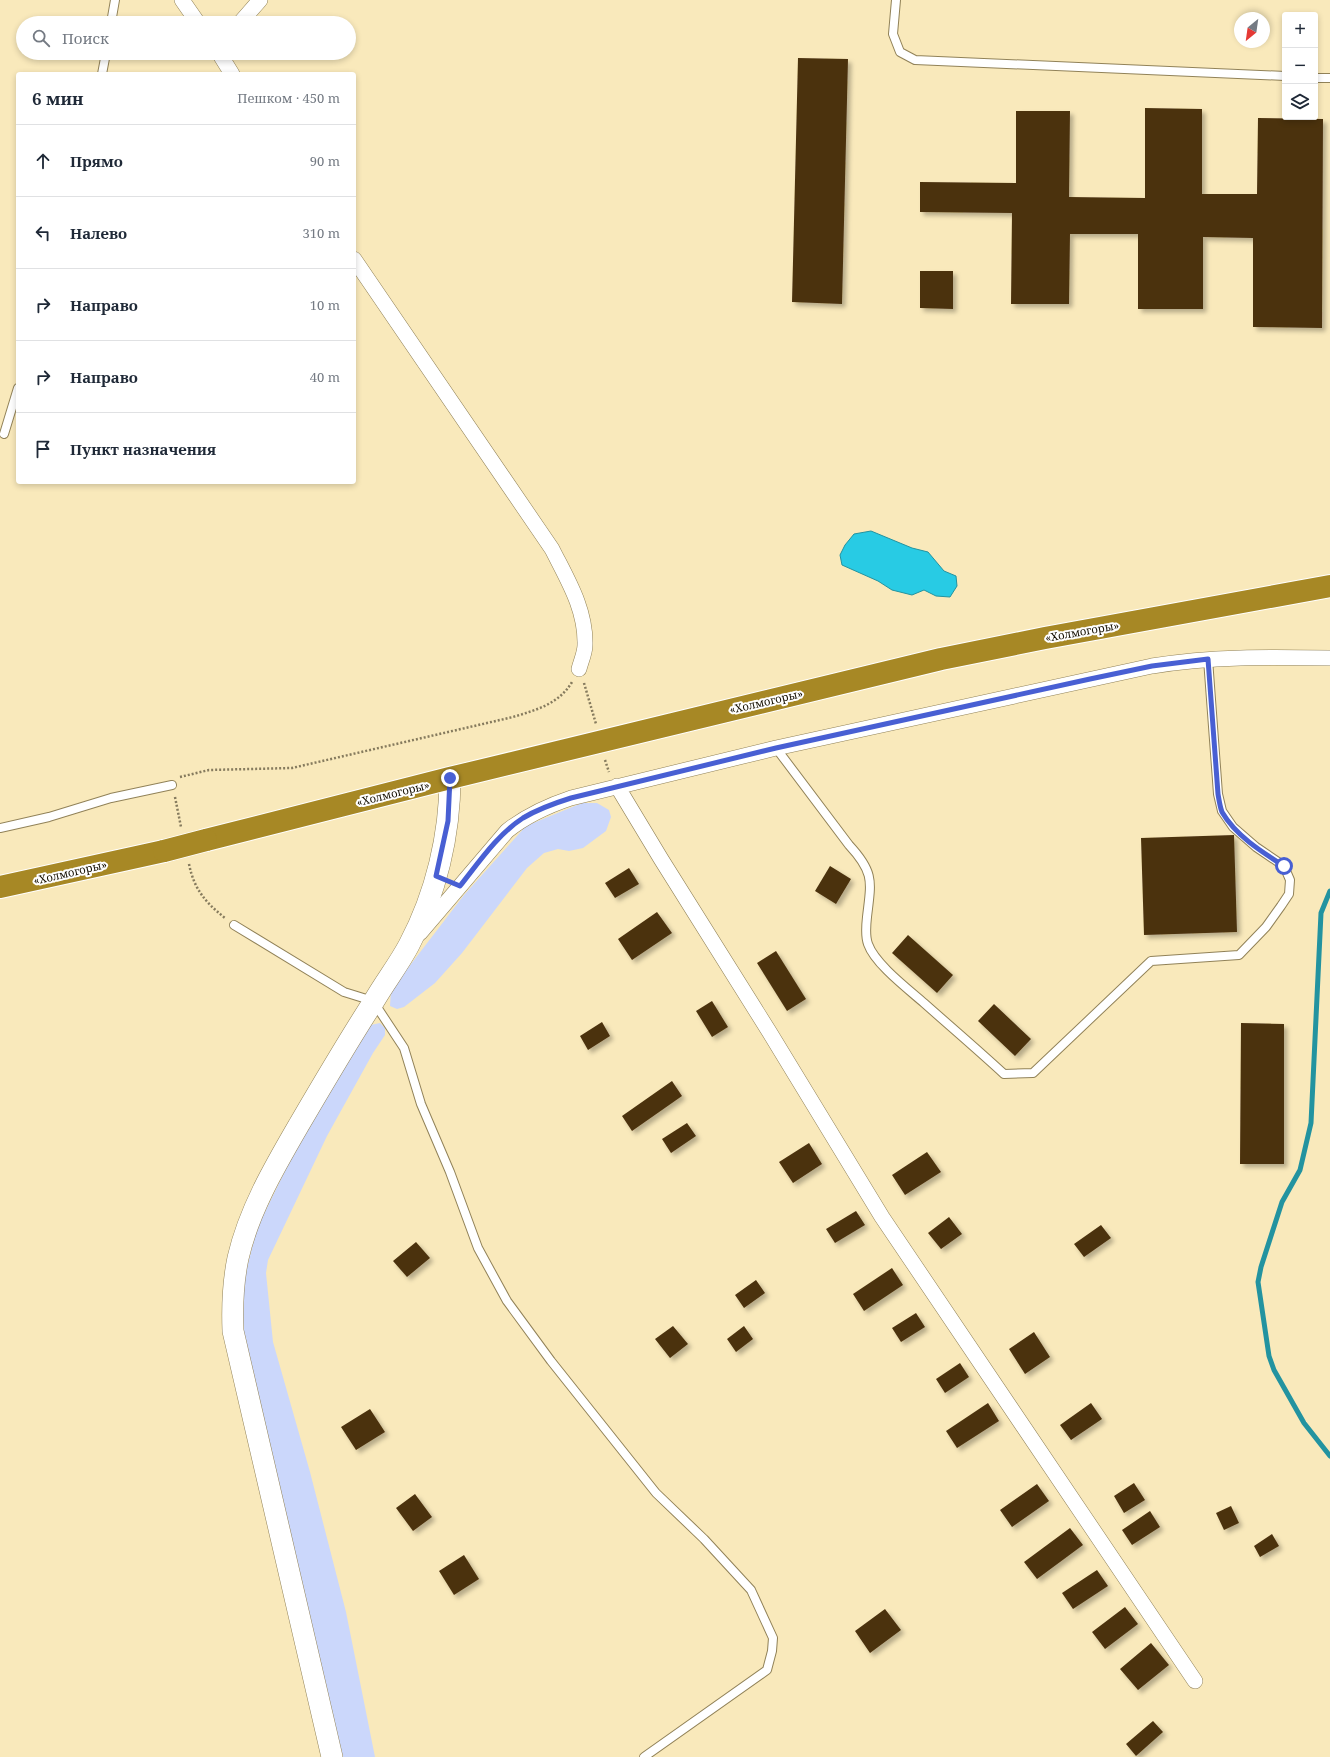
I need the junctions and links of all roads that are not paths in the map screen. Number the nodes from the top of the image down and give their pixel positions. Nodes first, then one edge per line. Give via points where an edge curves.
1 (115, 0) edge
2 (182, 0) edge
3 (260, 0) edge
4 (896, 0) edge
5 (112, 16) edge
6 (193, 16) edge
7 (246, 16) edge
8 (105, 60) edge
9 (223, 60) edge
10 (102, 72) edge
11 (231, 72) edge
12 (1282, 76) edge
13 (1318, 78) edge
14 (1330, 78) edge
15 (356, 262) edge
16 (16, 395) edge
17 (4, 434) dead end
18 (1330, 586) edge
19 (1330, 658) edge
20 (1208, 659) junction
21 (579, 669) road end
22 (776, 748) junction
23 (450, 778) junction
24 (172, 785) dead end
25 (617, 786) junction
26 (0, 828) edge
27 (436, 876) junction
28 (460, 886) junction
29 (0, 887) edge
30 (234, 925) dead end
31 (409, 946) junction
32 (373, 1001) junction
33 (1195, 1681) dead end
34 (332, 1757) edge
35 (644, 1757) edge

1 - 5 lane
2 - 6 street
3 - 7 street
4 - 12 lane via 893,34 900,52 915,60
8 - 10 lane
9 - 11 street
13 - 14 lane
15 - 21 street via 552,549 574,593 584,622 585,646
16 - 17 lane
18 - 23 highway, «Холмогоры» via 1045,638 941,660
19 - 20 street
20 - 22 street via 1152,666
20 - 22 lane via 1218,794 1222,811 1233,827 1284,866 1290,880 1289,894 1266,927 1239,955 1151,961 1033,1073 1004,1074 896,979 873,954 867,943 866,928 871,886 869,872 862,859
22 - 25 street
23 - 27 street via 448,821
23 - 29 highway, «Холмогоры», bridge via 164,851
24 - 26 lane via 111,798 49,817
25 - 28 street via 547,806 523,818 498,840
25 - 33 street via 882,1217
27 - 28 street
27 - 31 street via 429,900
28 - 31 street
30 - 32 lane via 344,992
31 - 32 street
32 - 34 street via 266,1182 238,1258 232,1297 233,1331
32 - 35 lane via 404,1048 421,1104 478,1248 506,1301 656,1493 704,1539 750,1590 773,1638 767,1670

